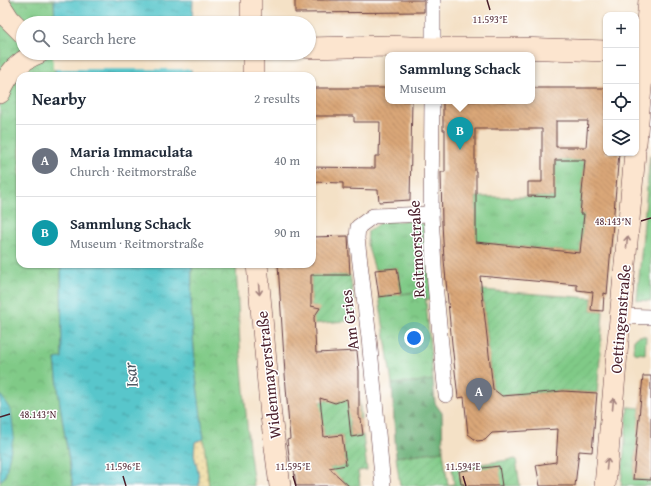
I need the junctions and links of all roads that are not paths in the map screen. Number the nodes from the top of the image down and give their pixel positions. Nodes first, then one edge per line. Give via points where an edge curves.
1 (251, 0) edge
2 (433, 0) edge
3 (649, 0) edge
4 (0, 5) edge
5 (251, 16) edge
6 (16, 26) edge
7 (316, 48) edge
8 (603, 51) edge
9 (433, 52) edge
10 (644, 52) edge
11 (26, 60) edge
12 (253, 60) edge
13 (253, 72) edge
14 (0, 93) edge
15 (432, 104) edge
16 (638, 120) edge
17 (635, 156) edge
18 (431, 214) junction
19 (257, 268) edge
20 (620, 316) junction
21 (651, 317) edge
22 (446, 395) dead end
23 (280, 486) edge
24 (383, 486) edge
25 (605, 486) edge

1 - 5 main road
2 - 9 street
3 - 10 main road
4 - 6 main road
7 - 9 main road via 388,46
8 - 9 main road via 519,48
10 - 16 main road
11 - 14 main road via 14,68
12 - 13 main road
15 - 18 street, Reitmorstraße
20 -> 17 main road, Oettingenstraße
18 - 22 street, Reitmorstraße
18 - 24 street, Am Gries via 374,216 358,227 357,238
19 -> 23 main road, Widenmayerstraße
20 - 21 street
25 -> 20 main road, Oettingenstraße

